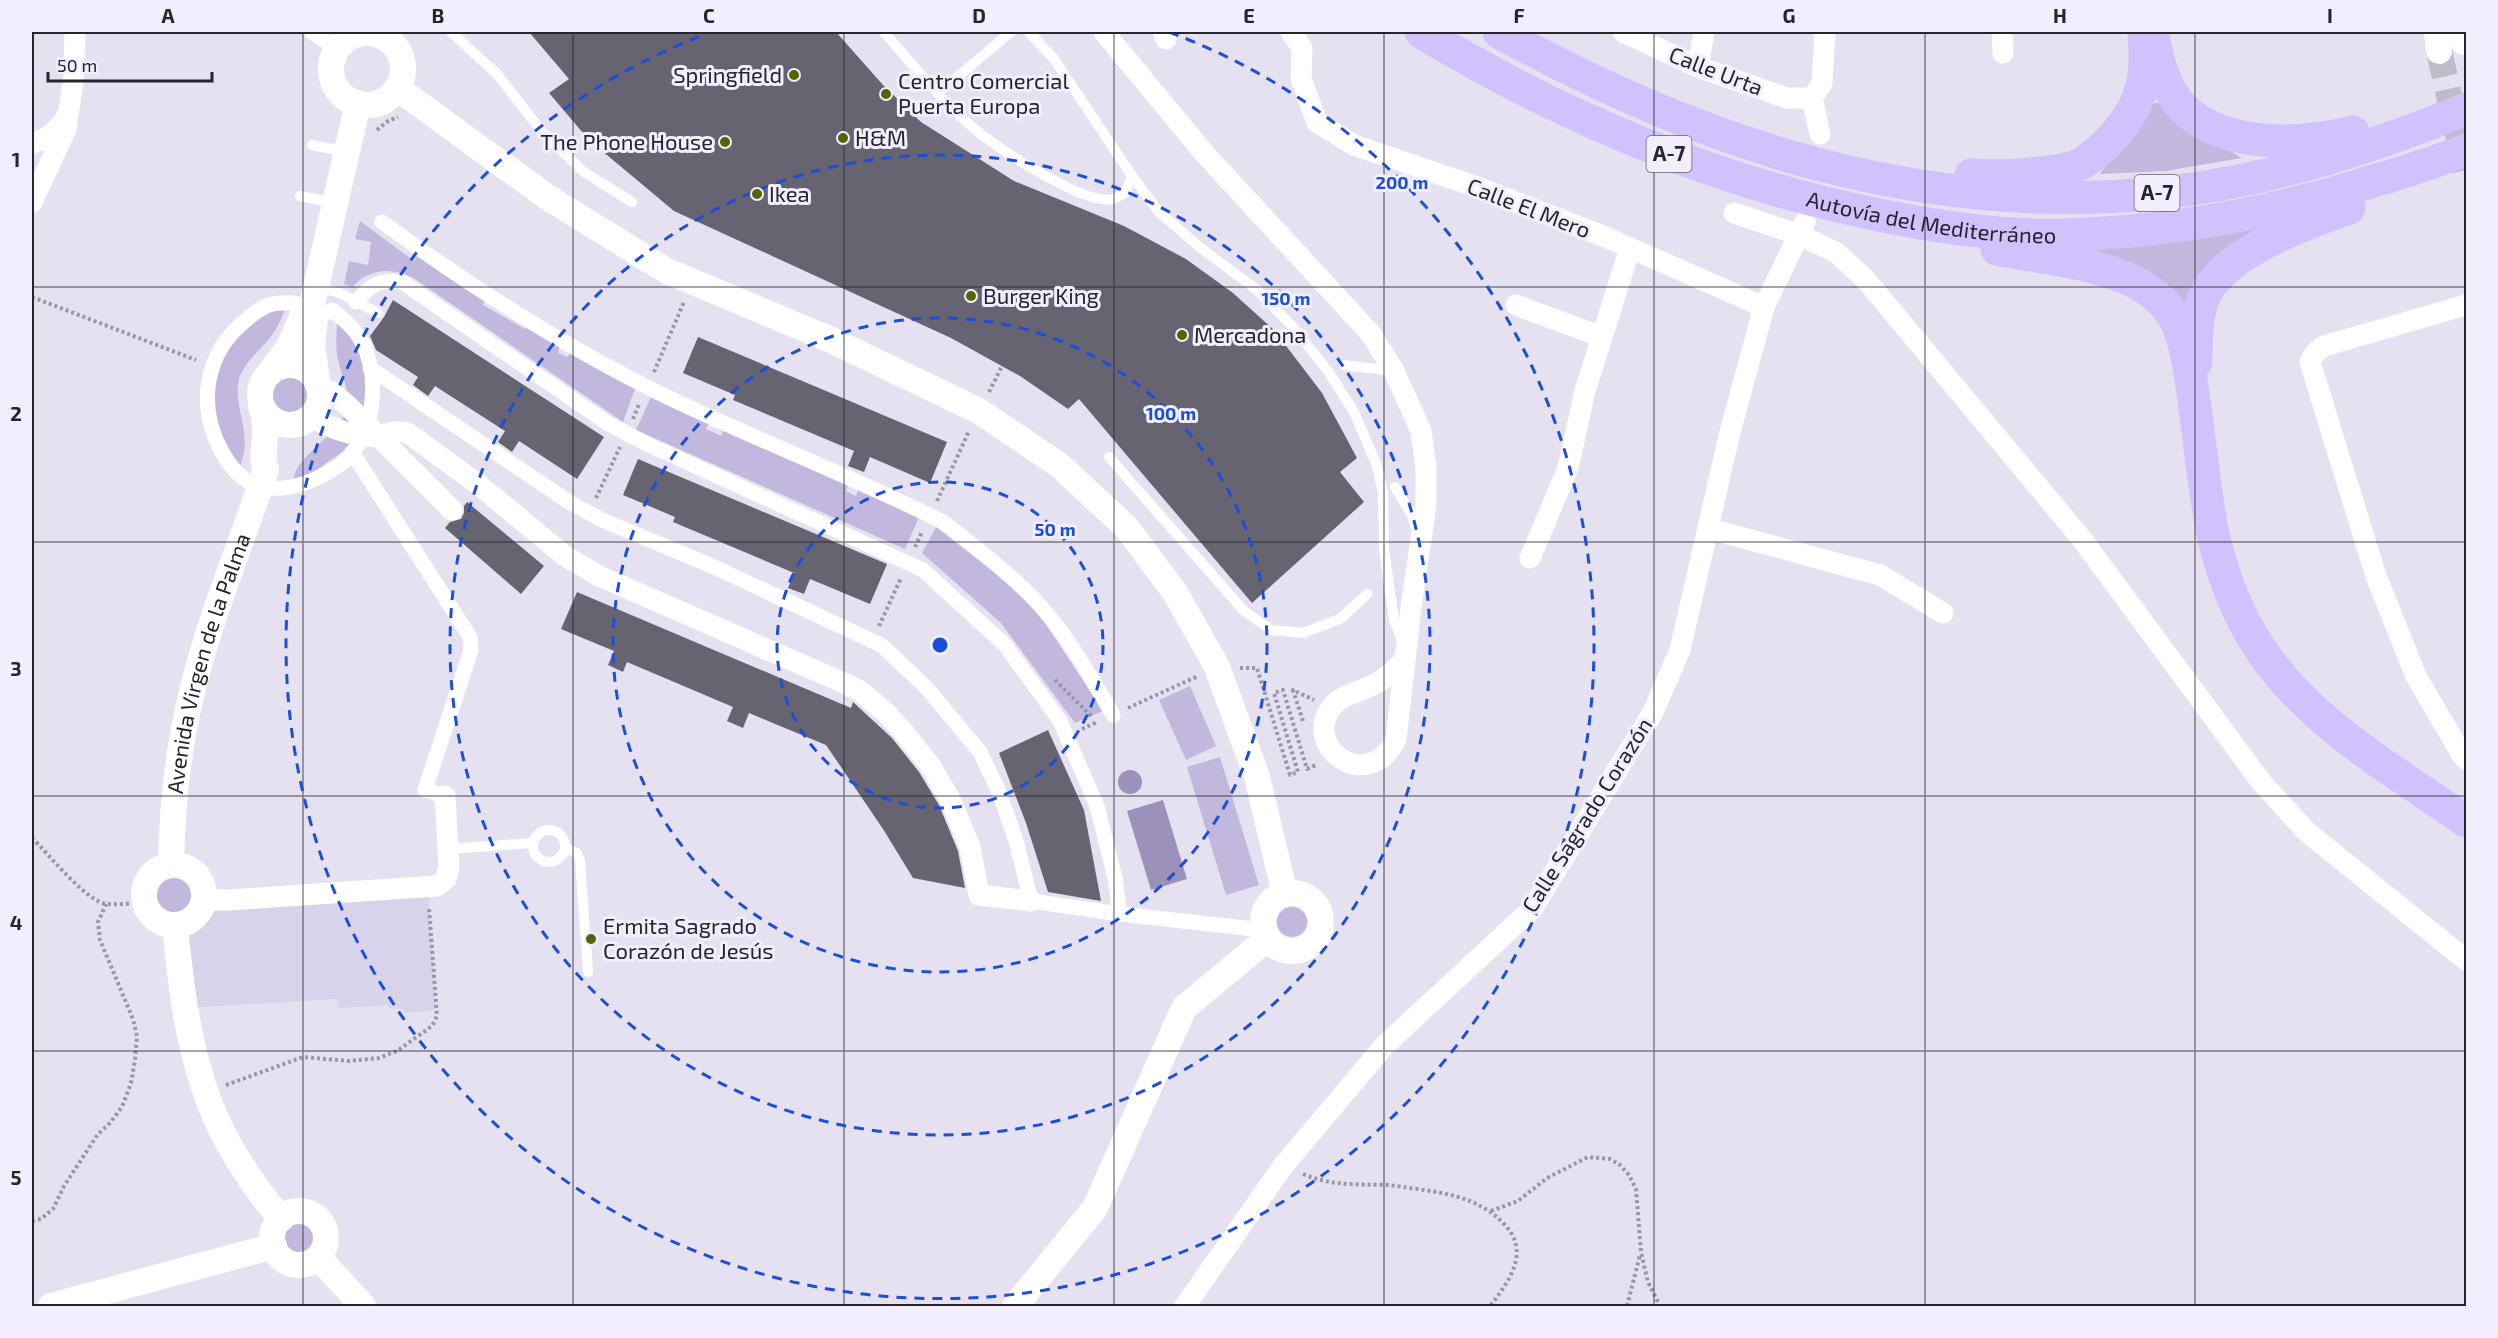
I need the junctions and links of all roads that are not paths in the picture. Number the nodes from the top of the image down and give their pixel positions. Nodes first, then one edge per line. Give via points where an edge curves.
1 (75, 32) edge
2 (312, 32) edge
3 (451, 32) edge
4 (884, 32) edge
5 (1011, 32) edge
6 (1029, 32) edge
7 (1104, 32) edge
8 (1291, 32) edge
9 (1421, 32) edge
10 (1499, 32) edge
11 (1623, 32) edge
12 (1704, 32) edge
13 (1825, 32) edge
14 (2002, 32) edge
15 (2144, 32) edge
16 (2152, 32) edge
17 (385, 35) edge
18 (344, 40) edge
19 (2003, 53) dead end
20 (1698, 68) junction
21 (397, 88) junction
22 (938, 93) junction
23 (1812, 98) junction
24 (358, 103) junction
25 (71, 105) junction
26 (2452, 115) edge
27 (1820, 134) dead end
28 (32, 143) edge
29 (312, 145) dead end
30 (348, 152) junction
31 (2459, 153) edge
32 (1837, 170) junction
33 (1132, 176) junction
34 (300, 196) dead end
35 (32, 202) edge
36 (632, 202) dead end
37 (336, 203) junction
38 (1734, 213) dead end
39 (382, 222) dead end
40 (1936, 227) junction
41 (1802, 229) junction
42 (1630, 248) junction
43 (356, 302) junction
44 (1516, 305) dead end
45 (2466, 305) edge
46 (1764, 307) junction
47 (311, 308) junction
48 (378, 313) dead end
49 (1602, 337) junction
50 (1344, 365) dead end
51 (370, 368) junction
52 (271, 371) junction
53 (1394, 371) junction
54 (319, 386) junction
55 (261, 405) junction
56 (310, 418) junction
57 (365, 437) junction
58 (2199, 439) junction
59 (1110, 456) dead end
60 (263, 478) junction
61 (1395, 487) dead end
62 (452, 510) dead end
63 (1710, 529) junction
64 (1420, 543) junction
65 (1530, 558) dead end
66 (1367, 594) dead end
67 (1943, 613) dead end
68 (1405, 655) junction
69 (1113, 714) dead end
70 (2466, 759) edge
71 (445, 796) joint
72 (2466, 821) edge
73 (533, 843) junction
74 (566, 848) junction
75 (448, 849) junction
76 (171, 865) junction
77 (1285, 894) junction
78 (203, 900) junction
79 (1031, 901) junction
80 (1120, 915) junction
81 (174, 925) junction
82 (1265, 935) junction
83 (2466, 960) edge
84 (588, 972) dead end
85 (281, 1218) junction
86 (274, 1246) junction
87 (318, 1257) junction
88 (51, 1306) edge
89 (363, 1306) edge
90 (1016, 1306) edge
91 (1185, 1306) edge

1 - 25 street
2 - 18 street
3 - 36 lane via 497,74 551,141 584,172
4 - 22 lane
5 - 22 lane
6 - 33 lane via 1054,59
7 - 53 street via 1204,153 1371,334
8 - 42 street, Calle El Mero via 1302,48 1301,79 1317,122 1354,145 1477,187
9 - 40 highway, Autovía del Mediterráneo / A-7 via 1570,111 1686,162 1821,204
10 - 32 highway, Autovía del Mediterráneo / A-7 via 1556,63 1680,119
11 - 20 street, Calle Urta
12 - 20 street
13 - 23 street via 1822,83
14 - 19 street
15 - 32 highway via 2144,76 2139,96 2114,134 2083,162 2066,169 1986,176 1927,170
16 - 26 highway via 2161,73 2172,94 2212,129 2288,141 2339,136 2410,119
17 - 18 street via 366,33
17 - 21 street via 395,46 403,67
18 - 24 street via 332,68 334,81 339,91
20 - 23 street, Calle Urta via 1787,98
21 - 24 street via 380,102
21 - 77 street via 547,197 667,271 829,339 979,411 1059,465 1127,528 1176,594 1218,667 1257,777
22 - 33 lane via 982,135 1069,188 1112,200 1125,193
23 - 27 street
24 - 30 street
25 - 28 street via 54,133
25 - 35 street via 66,129
26 - 32 highway, Autovía del Mediterráneo / A-7 via 2300,167 2161,193 2042,198 1961,193
29 - 30 lane
30 - 37 street
31 - 40 highway, Autovía del Mediterráneo / A-7 via 2329,195 2172,228 2063,236
31 - 58 highway via 2414,185 2277,237 2244,256 2211,284 2202,301 2198,322
33 - 68 lane via 1159,212 1256,290 1293,327 1355,414 1377,466 1383,493 1384,549 1394,620
34 - 37 lane
37 - 47 street
38 - 41 street
39 - 69 street via 524,320 647,386 943,522 1035,601 1079,658
40 - 58 highway via 1980,246 2100,269 2152,293 2175,320 2185,346
41 - 46 street, Calle Sagrado Corazón
41 - 83 street via 1837,253 1866,280 2081,537 2288,813
42 - 46 street, Calle El Mero
42 - 49 street
43 - 47 lane via 340,293
43 - 48 lane
43 - 80 street via 378,282 402,282 607,423 923,570 1005,645 1060,720 1097,807
44 - 49 street
45 - 70 street via 2324,346 2310,362 2376,576 2416,676
46 - 63 street, Calle Sagrado Corazón via 1730,432
47 - 51 street via 332,310 347,322 360,339
47 - 52 street
47 - 54 street
47 - 60 street via 273,302 257,311 221,345 211,366 209,420 219,446 231,467 244,479
49 - 65 street via 1568,468
50 - 53 lane
51 - 57 street via 371,402
51 - 79 street via 589,513 881,645 925,686 980,752 1017,844
52 - 54 street via 279,366 298,365
52 - 55 street via 260,387
53 - 64 street via 1420,431 1426,468
54 - 56 street via 319,403
54 - 57 street via 332,392
55 - 56 street via 266,414 281,424 291,426
55 - 60 street, Avenida Virgen de la Palma via 266,450
56 - 57 street
56 - 60 street, Avenida Virgen de la Palma via 286,442 273,468
57 - 60 street via 346,460 300,486 281,489
57 - 62 street
57 - 71 street via 470,637 471,650 425,790
57 - 79 street via 394,431 408,433 557,550 599,576 860,691 903,730 947,793 970,846 979,895
58 - 72 highway via 2220,560 2252,637 2291,686 2327,721
59 - 66 lane via 1244,611 1271,630 1303,633 1340,619
60 - 76 street, Avenida Virgen de la Palma via 192,691 179,758
61 - 64 lane via 1412,515
63 - 67 street via 1880,574
63 - 91 street, Calle Sagrado Corazón via 1680,650 1653,712 1532,909 1386,1045 1283,1166
64 - 68 street
68 - 68 street via 1379,682 1339,700 1330,709 1325,721 1328,745 1346,762 1370,764 1390,751 1396,739
71 - 75 street
73 - 74 lane via 548,829 561,835
73 - 74 lane via 537,857 543,861 557,860
73 - 75 lane
74 - 84 lane via 577,853 580,860
75 - 78 street via 446,879 437,886
76 - 78 street via 180,865 196,874
76 - 81 street via 152,874 144,902 155,919
77 - 82 street via 1269,903 1264,912
77 - 82 street via 1312,901 1321,919 1317,938 1302,950 1292,952 1274,946
78 - 81 street via 190,921
79 - 80 street
80 - 82 street
81 - 85 street via 187,1024 206,1093 232,1148 262,1197
82 - 90 street via 1184,1008 1095,1208
85 - 86 street via 274,1231
85 - 87 street via 300,1211 318,1219 326,1238
86 - 87 street via 289,1263 304,1264
86 - 88 street
87 - 89 street

